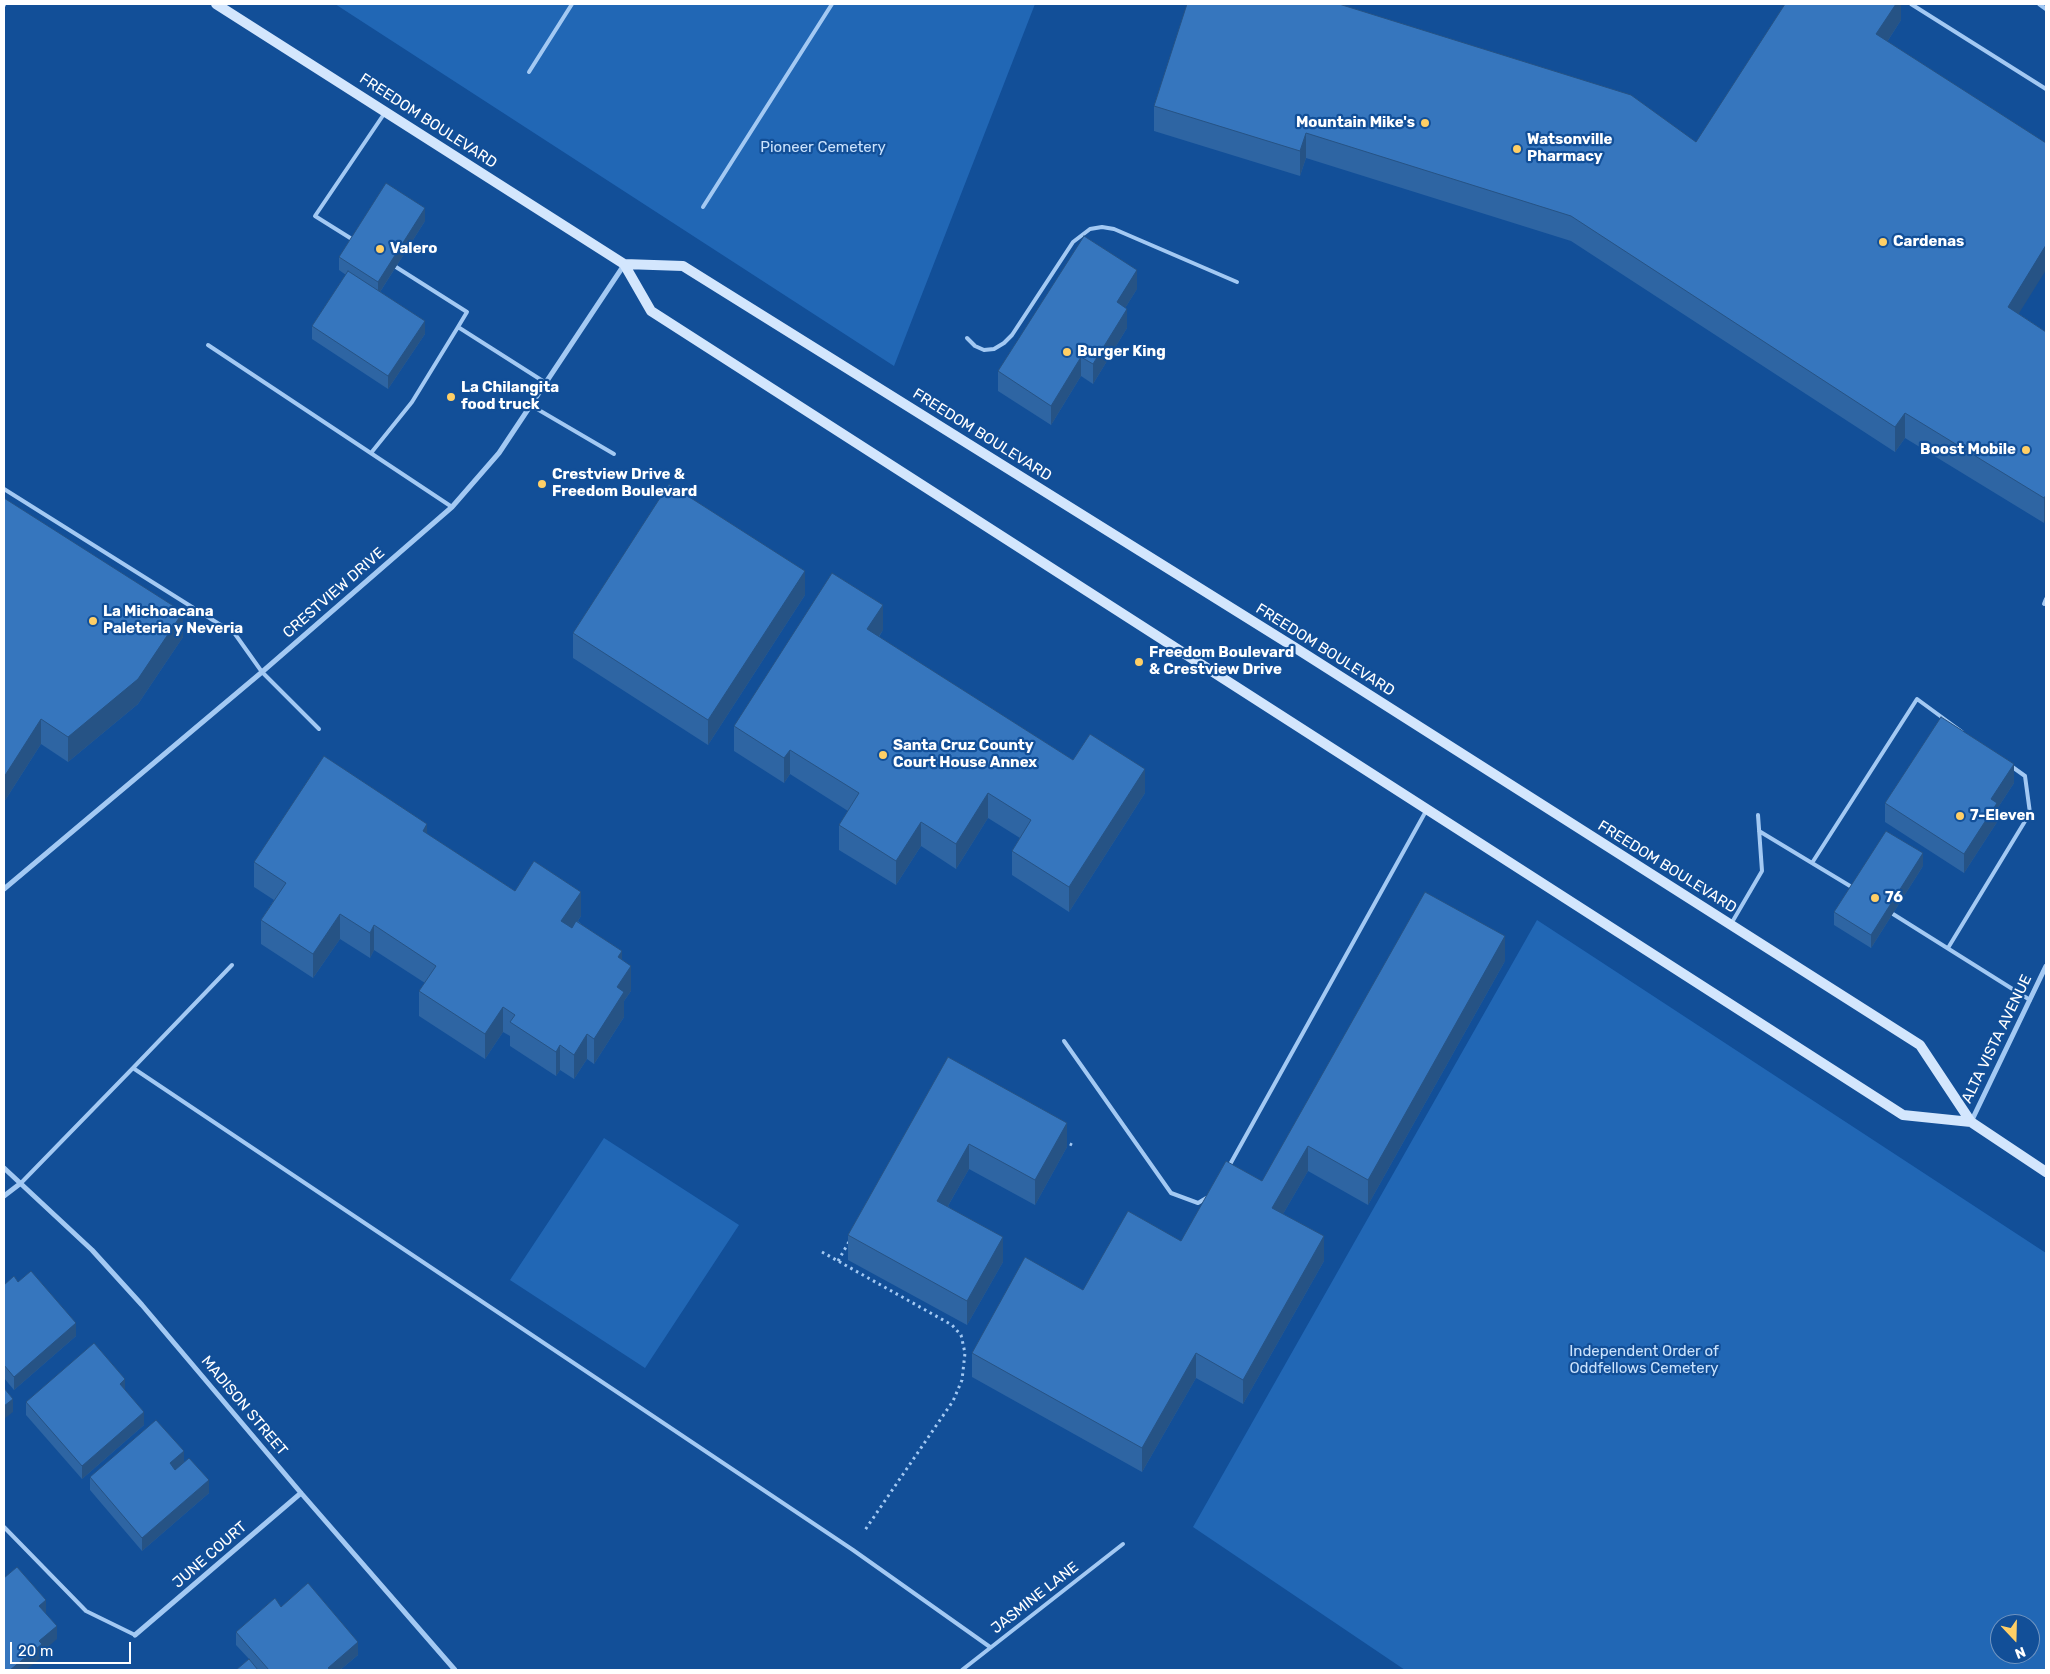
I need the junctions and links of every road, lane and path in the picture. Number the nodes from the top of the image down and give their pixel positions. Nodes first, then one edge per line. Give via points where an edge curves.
1 (216, 4) edge
2 (572, 4) edge
3 (832, 4) edge
4 (1911, 4) edge
5 (2039, 4) edge
6 (2046, 9) edge
7 (529, 72) dead end
8 (2046, 89) edge
9 (385, 112) junction
10 (703, 207) dead end
11 (356, 242) edge
12 (624, 264) junction
13 (396, 267) edge
14 (1237, 282) dead end
15 (458, 327) junction
16 (967, 338) dead end
17 (208, 345) dead end
18 (546, 384) junction
19 (532, 406) junction
20 (371, 453) junction
21 (614, 454) dead end
22 (4, 489) edge
23 (452, 507) junction
24 (262, 672) junction
25 (319, 729) dead end
26 (1971, 738) edge
27 (2010, 765) edge
28 (1427, 809) junction
29 (1758, 814) dead end
30 (1759, 831) junction
31 (1812, 863) junction
32 (4, 889) edge
33 (1857, 890) edge
34 (1893, 914) edge
35 (1730, 925) junction
36 (1948, 948) junction
37 (232, 966) dead end
38 (2046, 966) edge
39 (2030, 1000) junction
40 (1064, 1042) dead end
41 (132, 1068) junction
42 (1971, 1122) junction
43 (1056, 1137) edge
44 (1074, 1146) dead end
45 (4, 1168) edge
46 (1226, 1171) edge
47 (2046, 1172) edge
48 (20, 1183) junction
49 (1213, 1194) edge
50 (4, 1196) edge
51 (853, 1236) edge
52 (822, 1252) dead end
53 (838, 1261) junction
54 (301, 1493) junction
55 (4, 1526) edge
56 (1123, 1544) dead end
57 (853, 1550) junction
58 (135, 1635) joint
59 (990, 1647) junction
60 (455, 1670) edge
61 (962, 1670) edge

1 - 9 main road, FREEDOM BOULEVARD
2 - 7 lane
3 - 10 lane
4 - 8 lane
5 - 6 lane
9 - 11 lane via 315,216
9 - 12 main road, FREEDOM BOULEVARD
12 - 18 street, CRESTVIEW DRIVE
12 - 28 main road, FREEDOM BOULEVARD via 651,312
12 - 35 main road, FREEDOM BOULEVARD via 683,266 1294,647
13 - 15 lane via 467,312
14 - 16 lane via 1114,229 1090,229 1073,242 1004,343 984,350
15 - 18 lane
15 - 20 lane via 412,402
17 - 20 lane
18 - 19 street, CRESTVIEW DRIVE
19 - 21 lane
19 - 23 street, CRESTVIEW DRIVE via 499,453
20 - 23 lane
22 - 24 lane via 235,634
23 - 24 street, CRESTVIEW DRIVE
24 - 25 lane
24 - 32 street, CRESTVIEW DRIVE
26 - 31 lane via 1917,699
27 - 36 lane via 2025,776 2030,813
28 - 42 main road, FREEDOM BOULEVARD via 1903,1115
28 - 46 lane
29 - 30 lane
30 - 31 lane
30 - 35 lane via 1762,872
31 - 33 lane
34 - 36 lane
35 - 42 main road, FREEDOM BOULEVARD via 1920,1045
36 - 39 lane
37 - 41 lane
38 - 39 street, ALTA VISTA AVENUE
39 - 42 street, ALTA VISTA AVENUE
40 - 49 lane via 1171,1193 1198,1203
41 - 48 lane
41 - 57 lane
42 - 47 main road, FREEDOM BOULEVARD
43 - 44 path
45 - 48 street, MADISON STREET
48 - 50 street
48 - 54 street, MADISON STREET via 92,1250 142,1305
51 - 53 path
52 - 53 path
53 - 57 path via 952,1324 961,1335 965,1353 962,1380 953,1401
54 - 58 street, JUNE COURT
54 - 60 street, MADISON STREET
55 - 58 lane via 86,1611
56 - 59 lane, JASMINE LANE
57 - 59 lane
59 - 61 lane, JASMINE LANE

